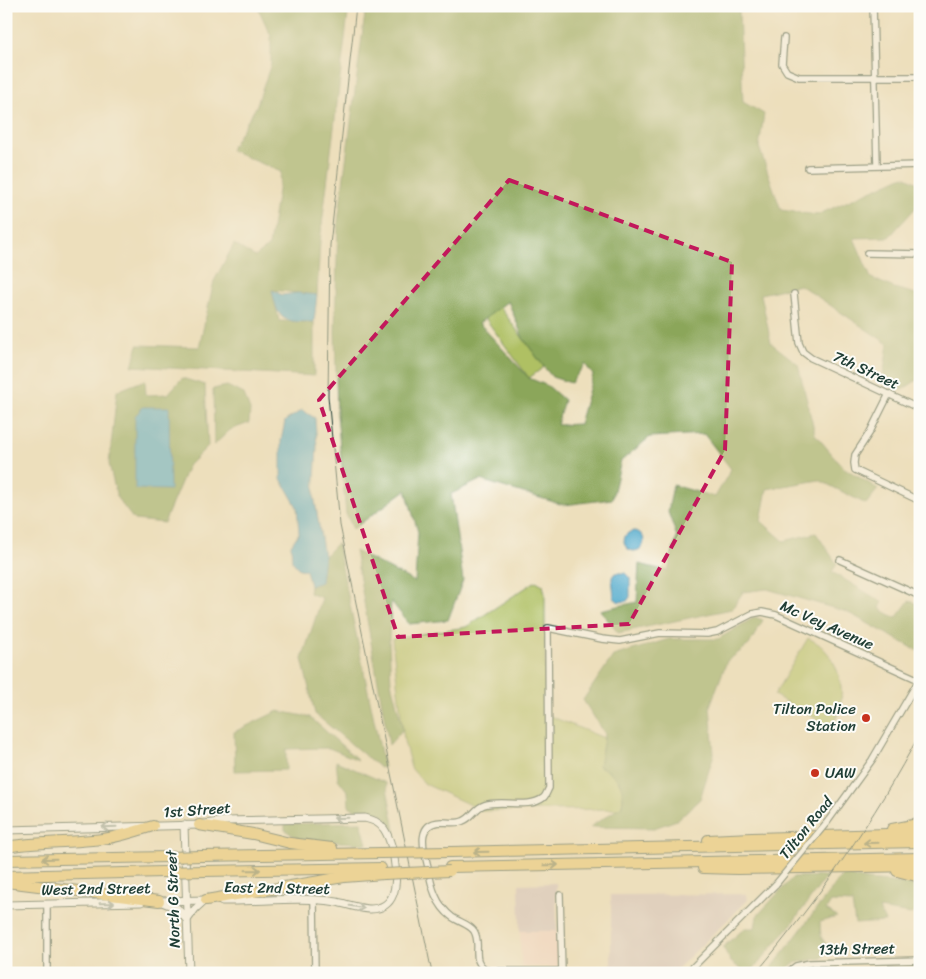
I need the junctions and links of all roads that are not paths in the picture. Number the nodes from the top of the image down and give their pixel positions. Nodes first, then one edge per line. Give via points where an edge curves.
1 (873, 6) edge
2 (784, 38) dead end
3 (920, 77) edge
4 (874, 78) junction
5 (877, 165) junction
6 (920, 165) edge
7 (808, 168) dead end
8 (867, 253) dead end
9 (920, 254) edge
10 (794, 294) dead end
11 (889, 394) junction
12 (920, 409) edge
13 (920, 501) edge
14 (840, 560) dead end
15 (920, 596) edge
16 (919, 679) edge
17 (920, 821) edge
18 (184, 825) junction
19 (199, 825) junction
20 (153, 826) junction
21 (6, 830) edge
22 (920, 833) edge
23 (873, 834) junction
24 (920, 842) edge
25 (6, 847) edge
26 (560, 850) junction
27 (376, 853) junction
28 (920, 858) edge
29 (6, 860) edge
30 (632, 863) junction
31 (920, 866) edge
32 (864, 867) junction
33 (384, 871) junction
34 (6, 876) edge
35 (920, 877) edge
36 (6, 882) edge
37 (560, 894) dead end
38 (393, 896) joint
39 (186, 900) junction
40 (206, 900) junction
41 (314, 900) junction
42 (159, 901) junction
43 (47, 904) junction
44 (6, 905) edge
45 (187, 920) junction
46 (920, 960) edge
47 (562, 972) edge
48 (48, 973) edge
49 (189, 973) edge
50 (315, 973) edge
51 (687, 973) edge
52 (787, 973) edge

1 - 4 street
2 - 4 street via 782,64 787,72 799,77
3 - 4 street
4 - 5 street
5 - 6 street
5 - 7 street
8 - 9 street
10 - 11 street, 7th Street via 799,343 803,352
11 - 12 street, 7th Street
11 - 13 street via 855,455 855,470
14 - 15 street
16 - 47 street, Mc Vey Avenue via 776,615 762,612 707,634 660,633 620,640 548,628 549,788 544,797 535,802 482,806 462,822 429,824 422,841 434,892 445,911 473,930 478,964 482,968 488,971
16 - 51 street, Tilton Road, bridge via 872,760 828,821 776,884
17 - 23 highway
18 - 19 street, 1st Street
18 - 20 street, 1st Street
18 - 39 street, North G Street
19 - 27 highway via 290,843
38 -> 19 street, 1st Street via 396,886 394,866 385,831 377,822 365,818 225,821
20 -> 21 street, 1st Street
20 - 25 highway via 108,838
22 - 23 highway
23 - 26 highway
24 -> 26 highway
26 -> 27 highway, bridge
27 -> 29 highway, bridge
28 - 30 highway
30 - 32 highway via 737,870
33 -> 30 highway
31 - 32 highway
32 - 35 highway
34 -> 33 highway, bridge
33 - 40 highway
36 - 42 highway
37 - 47 street
41 -> 38 street, East 2nd Street via 375,908 385,905
39 - 40 street, East 2nd Street
39 - 42 street, West 2nd Street
39 - 45 street, North G Street
40 - 41 street, East 2nd Street
40 - 45 street
41 - 50 street
43 -> 42 street, West 2nd Street
42 - 45 street via 177,908
43 - 44 street, West 2nd Street
43 - 48 street
45 - 49 street, North G Street
46 - 52 street, 13th Street via 810,963 796,966

